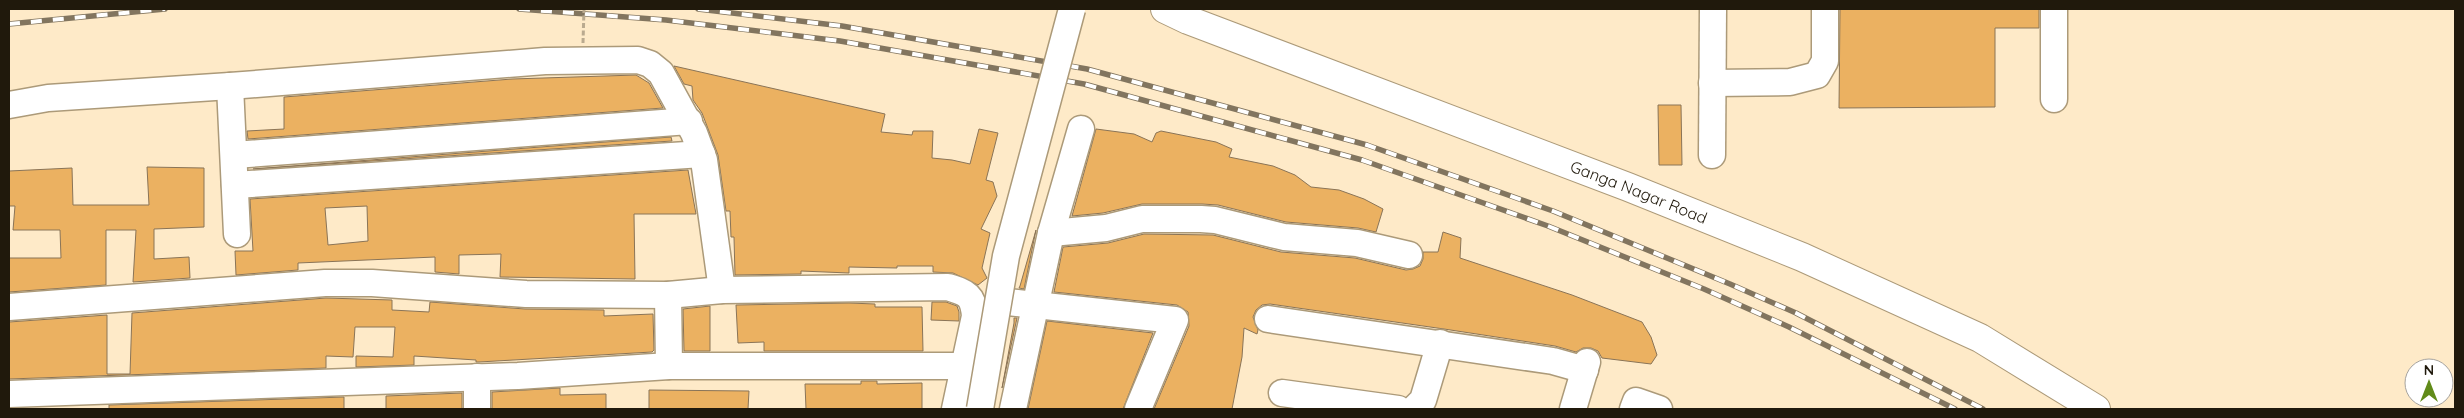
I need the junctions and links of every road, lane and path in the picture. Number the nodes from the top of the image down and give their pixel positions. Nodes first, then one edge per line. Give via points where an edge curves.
1 (584, 9) edge
2 (1072, 9) edge
3 (1164, 9) edge
4 (1713, 9) edge
5 (1825, 9) edge
6 (2054, 9) edge
7 (583, 43) dead end
8 (1712, 82) junction
9 (230, 86) junction
10 (2054, 99) dead end
11 (9, 105) edge
12 (689, 121) junction
13 (1081, 129) dead end
14 (702, 154) junction
15 (234, 155) junction
16 (1712, 155) dead end
17 (235, 185) junction
18 (1051, 233) junction
19 (237, 234) dead end
20 (1409, 255) dead end
21 (722, 290) junction
22 (668, 295) junction
23 (998, 301) junction
24 (1035, 305) junction
25 (9, 307) edge
26 (1268, 319) dead end
27 (1440, 343) junction
28 (669, 366) junction
29 (966, 366) junction
30 (477, 377) junction
31 (1282, 393) dead end
32 (9, 394) edge
33 (477, 409) edge
34 (955, 409) edge
35 (980, 409) edge
36 (1013, 409) edge
37 (1138, 409) edge
38 (1398, 409) edge
39 (1414, 409) edge
40 (1573, 409) edge
41 (1633, 409) edge
42 (1659, 409) edge
43 (2096, 409) edge

1 - 7 path, bridge
2 - 23 street, bridge via 1021,195
3 - 43 main road, Ganga Nagar Road via 1802,257 1980,338
4 - 8 street
5 - 8 street via 1824,61 1817,75 1790,82
6 - 10 street
8 - 16 street
9 - 11 street via 48,98
9 - 12 street via 545,61 638,60 661,73
9 - 15 street
12 - 14 street
12 - 15 street
13 - 18 street
14 - 17 street
14 - 21 street
15 - 17 street
17 - 19 street
18 - 20 street via 1106,228 1142,219 1201,219 1284,237 1357,243
18 - 24 street
21 - 22 street
21 - 29 street via 948,287 965,292 973,302 974,316
22 - 25 street via 526,294 372,283 325,283
22 - 28 street
23 - 24 street
23 - 35 street, bridge
24 - 36 street
24 - 37 street via 1175,320
26 - 27 street
27 - 39 street via 1423,400
27 - 40 street via 1586,366
28 - 29 street
28 - 30 street
29 - 34 street
30 - 32 street
30 - 33 street
31 - 38 street
41 - 42 street via 1636,401

